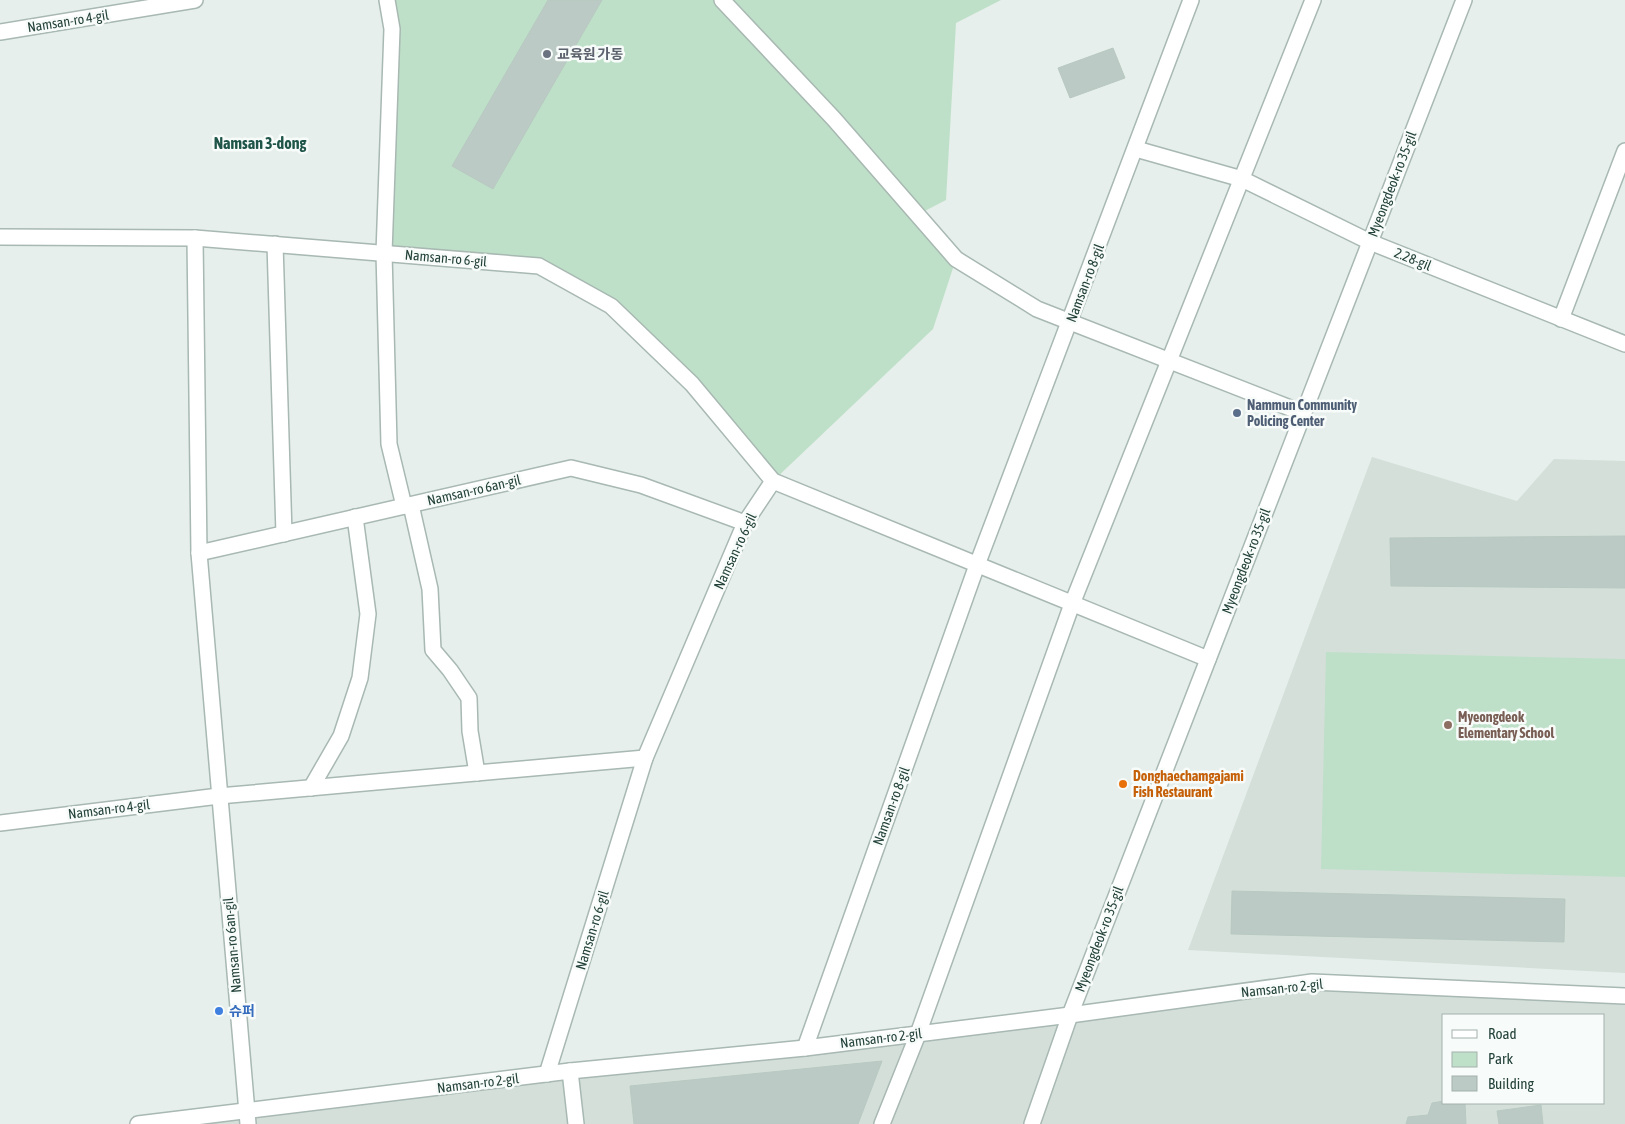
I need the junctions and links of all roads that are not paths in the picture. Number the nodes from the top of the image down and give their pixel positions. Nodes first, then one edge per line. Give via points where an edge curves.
1 (195, 0) edge
2 (387, 0) edge
3 (722, 0) edge
4 (1191, 0) edge
5 (1313, 0) edge
6 (1464, 0) edge
7 (0, 32) edge
8 (1136, 149) junction
9 (1625, 152) edge
10 (1242, 179) junction
11 (0, 237) edge
12 (195, 238) junction
13 (1370, 242) junction
14 (275, 244) junction
15 (384, 253) junction
16 (1561, 319) junction
17 (1069, 322) junction
18 (1625, 344) edge
19 (1169, 362) junction
20 (1303, 413) junction
21 (773, 481) junction
22 (408, 506) junction
23 (355, 517) junction
24 (745, 523) junction
25 (284, 534) junction
26 (200, 553) junction
27 (977, 565) junction
28 (1072, 604) junction
29 (1208, 659) junction
30 (645, 758) junction
31 (477, 773) junction
32 (310, 788) junction
33 (219, 796) junction
34 (0, 823) edge
35 (1625, 996) edge
36 (1070, 1015) junction
37 (918, 1034) junction
38 (805, 1048) junction
39 (570, 1071) junction
40 (547, 1074) junction
41 (247, 1118) edge
42 (138, 1124) edge
43 (576, 1124) edge
44 (882, 1124) edge
45 (1032, 1124) edge

1 - 7 street, Namsan-ro 4-gil
2 - 15 street, Namsan-ro 6-gil via 392,29
3 - 17 street via 834,119 956,259 1037,309
4 - 8 street, Namsan-ro 8-gil
5 - 10 street
6 - 13 street, Myeongdeok-ro 35-gil
8 - 10 street, 2.28-gil
8 - 17 street, Namsan-ro 8-gil
9 - 16 street
10 - 13 street, 2.28-gil
10 - 19 street
11 - 12 street, Namsan-ro 6-gil
12 - 14 street, Namsan-ro 6-gil
12 - 26 street, Namsan-ro 6an-gil
13 - 16 street, 2.28-gil
13 - 20 street, Myeongdeok-ro 35-gil
14 - 15 street, Namsan-ro 6-gil
14 - 25 street
15 - 21 street, Namsan-ro 6-gil via 539,266 611,306 692,384
15 - 22 street via 389,444
16 - 18 street, 2.28-gil
17 - 19 street
17 - 27 street, Namsan-ro 8-gil
19 - 20 street
19 - 28 street
20 - 29 street, Myeongdeok-ro 35-gil
21 - 24 street, Namsan-ro 6-gil
21 - 27 street
22 - 23 street, Namsan-ro 6an-gil
22 - 24 street, Namsan-ro 6an-gil via 571,468 641,485
22 - 31 street via 430,590 432,650 469,698 470,731
23 - 25 street, Namsan-ro 6an-gil
23 - 32 street via 368,614 360,678 342,736
24 - 30 street, Namsan-ro 6-gil
25 - 26 street, Namsan-ro 6an-gil
26 - 33 street, Namsan-ro 6an-gil
27 - 28 street
27 - 38 street, Namsan-ro 8-gil
28 - 29 street
28 - 37 street
29 - 36 street, Myeongdeok-ro 35-gil
30 - 31 street
30 - 40 street, Namsan-ro 6-gil
31 - 32 street
32 - 33 street
33 - 34 street, Namsan-ro 4-gil
33 - 41 street, Namsan-ro 6an-gil
35 - 36 street, Namsan-ro 2-gil via 1312,982
36 - 37 street, Namsan-ro 2-gil
36 - 45 street, Myeongdeok-ro 35-gil
37 - 38 street, Namsan-ro 2-gil
37 - 44 street
38 - 39 street, Namsan-ro 2-gil
39 - 40 street, Namsan-ro 2-gil
39 - 43 street
40 - 41 street, Namsan-ro 2-gil
41 - 42 street, Namsan-ro 2-gil

